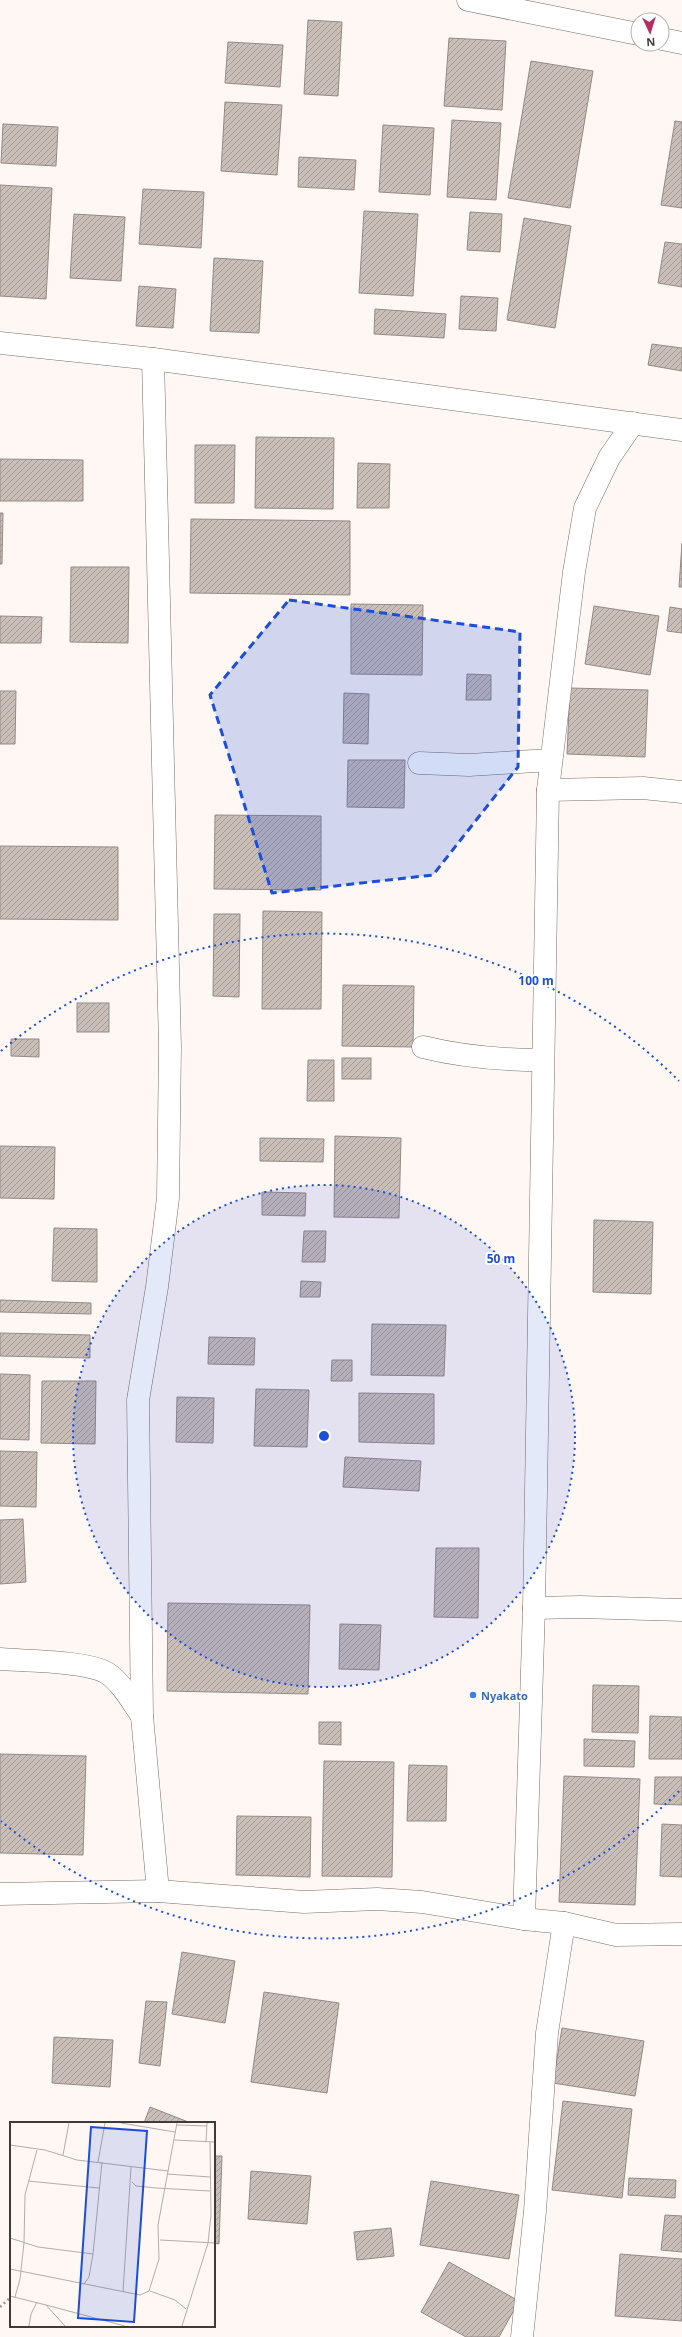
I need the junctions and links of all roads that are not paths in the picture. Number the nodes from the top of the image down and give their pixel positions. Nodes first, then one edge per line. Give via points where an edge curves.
1 (468, 0) edge
2 (630, 32) edge
3 (670, 41) edge
4 (682, 44) edge
5 (0, 343) edge
6 (153, 359) junction
7 (632, 424) junction
8 (682, 430) edge
9 (551, 760) junction
10 (419, 763) dead end
11 (548, 790) junction
12 (682, 792) edge
13 (423, 1047) dead end
14 (542, 1060) junction
15 (534, 1608) junction
16 (682, 1610) edge
17 (0, 1659) edge
18 (142, 1716) junction
19 (158, 1891) junction
20 (0, 1894) edge
21 (524, 1919) junction
22 (564, 1923) junction
23 (682, 1934) edge
24 (522, 2337) edge

1 - 2 street
3 - 4 street
5 - 6 street
6 - 7 street
6 - 18 street via 170,1047 168,1198 157,1287 138,1400
7 - 8 street
7 - 9 street via 609,458 585,508 574,572
9 - 10 street via 469,765
9 - 11 street
11 - 12 street via 643,788
11 - 14 street
13 - 14 street via 501,1060
14 - 15 street
15 - 16 street
15 - 21 street
17 - 18 street via 89,1666 107,1673 122,1686
18 - 19 street
19 - 20 street
19 - 21 street via 304,1902 377,1899 422,1902
21 - 22 street
22 - 23 street via 616,1936
22 - 24 street via 547,2033 535,2211

